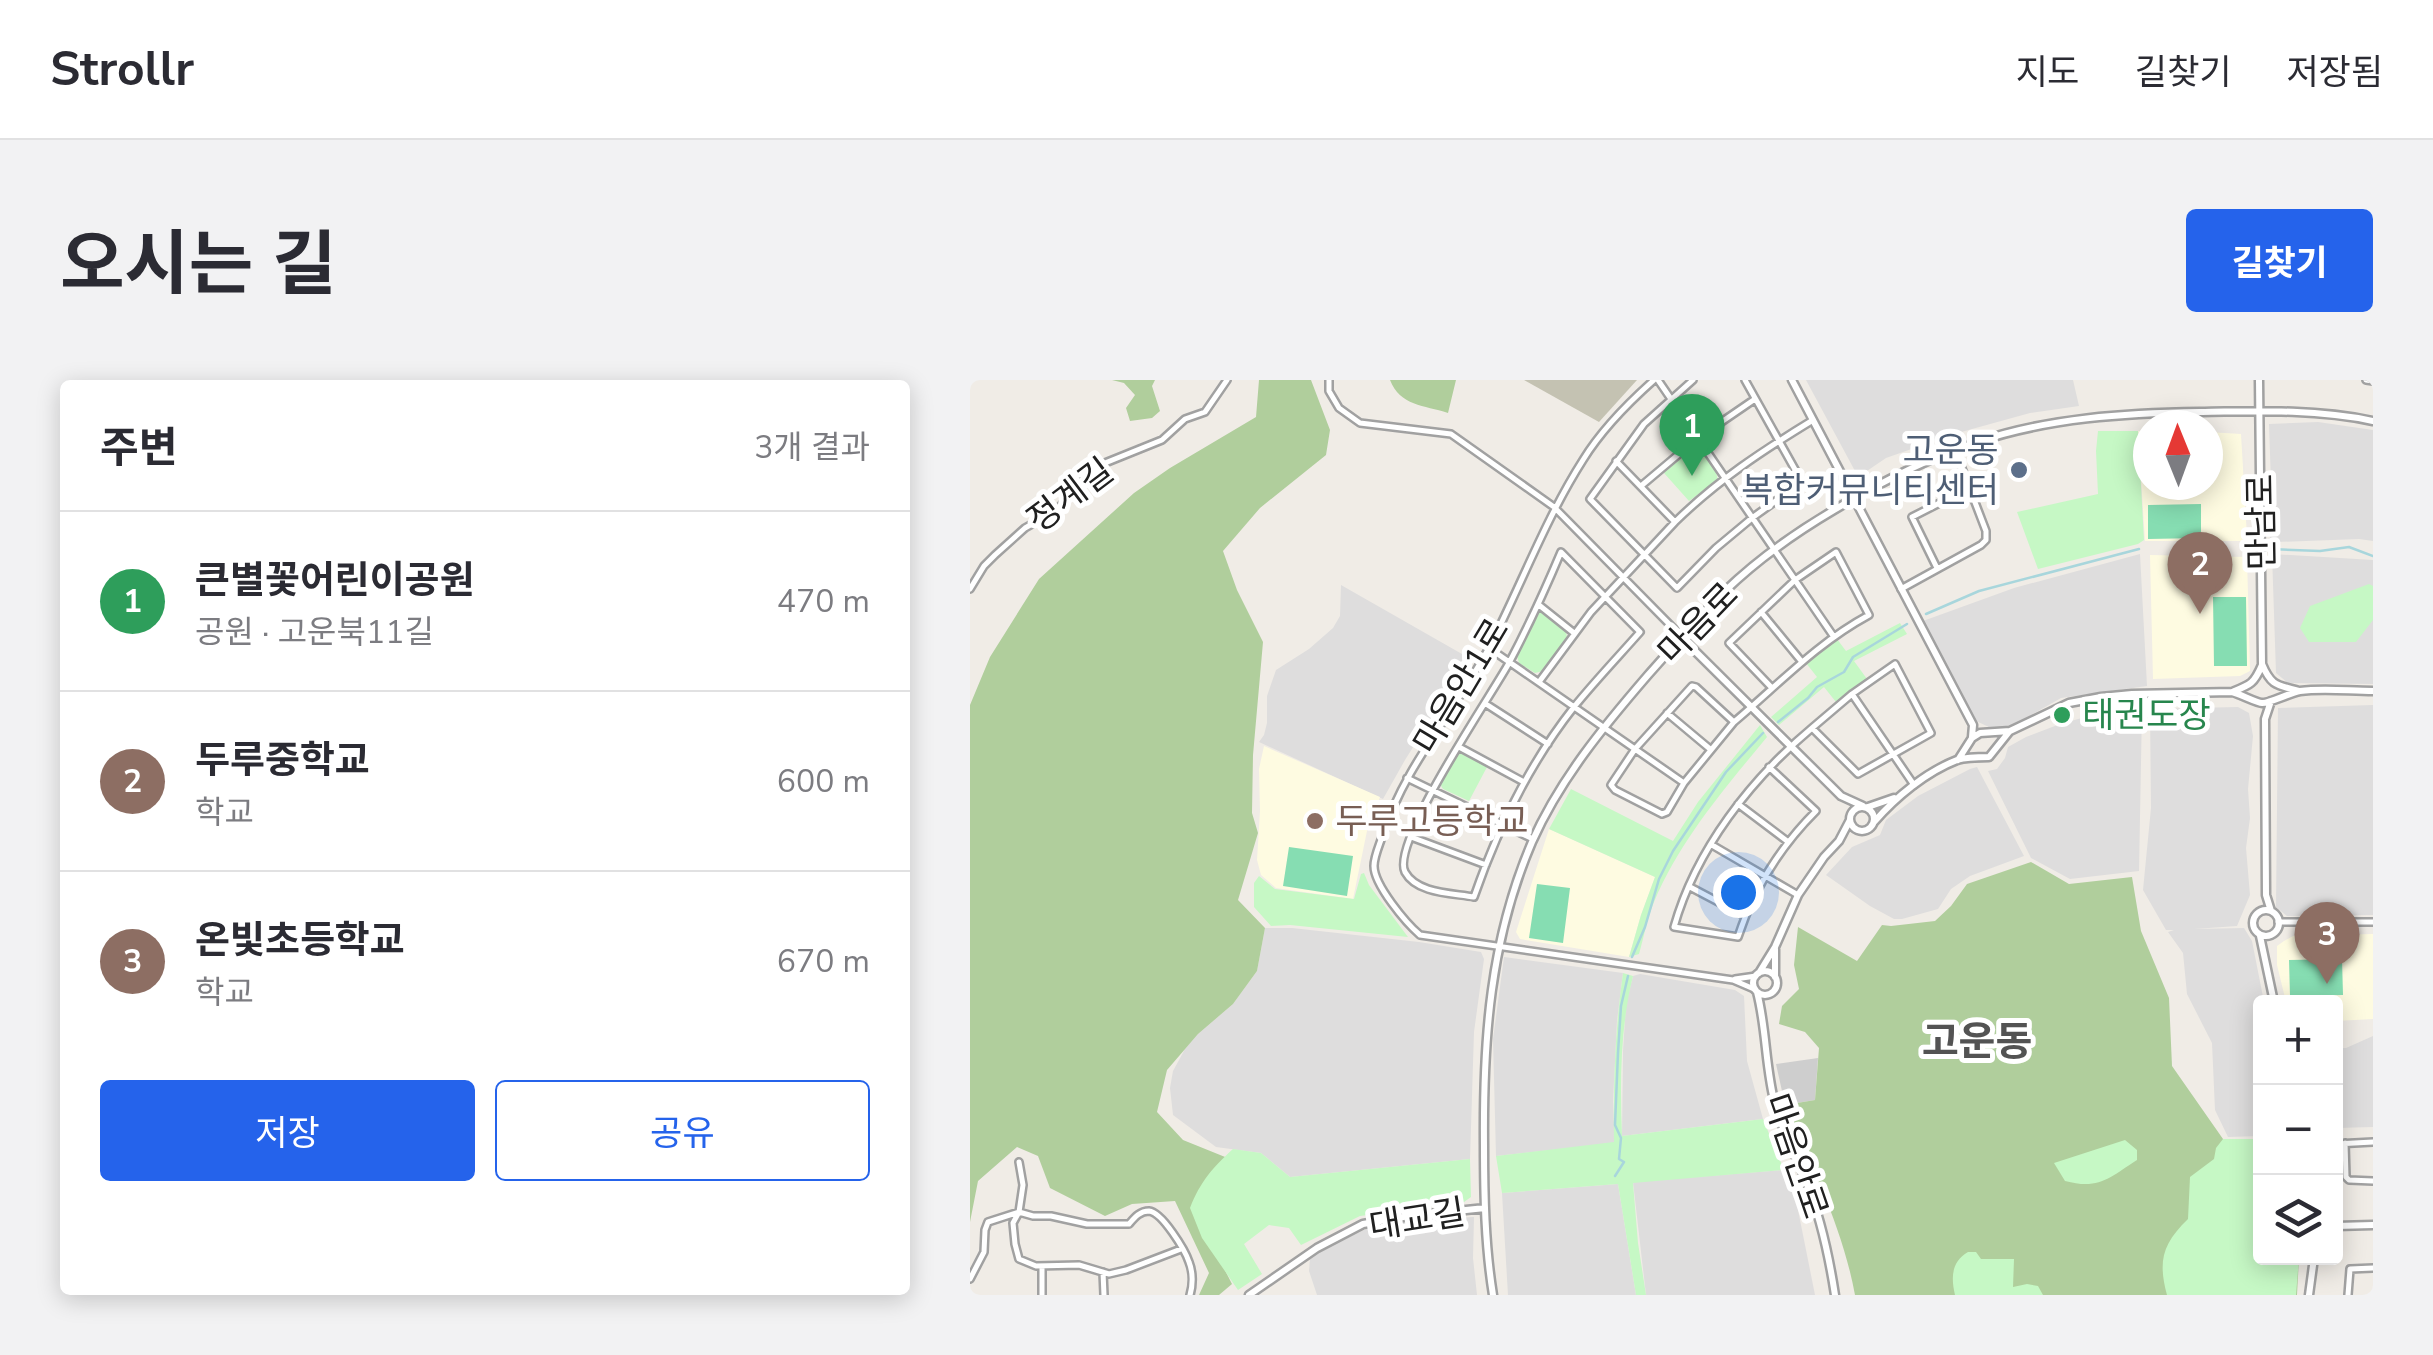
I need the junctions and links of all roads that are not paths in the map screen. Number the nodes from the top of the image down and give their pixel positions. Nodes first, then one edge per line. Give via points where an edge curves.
1 (1227, 380) edge
2 (1329, 380) edge
3 (1656, 380) edge
4 (1693, 380) edge
5 (1745, 380) edge
6 (1792, 380) edge
7 (2260, 380) edge
8 (1670, 398) junction
9 (1755, 399) junction
10 (2260, 411) junction
11 (1813, 420) junction
12 (2373, 422) edge
13 (1698, 438) junction
14 (1778, 441) junction
15 (1955, 450) junction
16 (1616, 461) junction
17 (1725, 478) junction
18 (1641, 486) junction
19 (1969, 488) junction
20 (1854, 498) junction
21 (1554, 507) junction
22 (1752, 518) junction
23 (1675, 522) junction
24 (1774, 550) junction
25 (1644, 554) junction
26 (1938, 569) junction
27 (1623, 576) junction
28 (1795, 580) junction
29 (970, 588) edge
30 (1901, 588) junction
31 (1604, 597) junction
32 (1539, 605) junction
33 (1761, 612) junction
34 (1574, 633) junction
35 (1834, 637) junction
36 (1682, 638) junction
37 (1489, 648) junction
38 (1510, 662) junction
39 (1802, 662) junction
40 (2262, 664) junction
41 (1539, 682) junction
42 (2254, 682) junction
43 (2271, 682) junction
44 (1772, 688) junction
45 (2373, 691) edge
46 (2232, 692) junction
47 (2300, 692) junction
48 (1852, 694) junction
49 (2253, 699) junction
50 (2272, 700) junction
51 (1486, 704) junction
52 (1574, 707) junction
53 (1752, 707) junction
54 (1667, 713) junction
55 (2264, 719) junction
56 (1734, 722) junction
57 (1972, 725) junction
58 (1602, 728) junction
59 (1812, 728) junction
60 (2010, 731) junction
61 (1986, 732) junction
62 (1972, 740) junction
63 (1548, 744) junction
64 (1459, 747) junction
65 (1789, 747) junction
66 (1635, 749) junction
67 (1710, 749) junction
68 (1996, 750) junction
69 (1894, 754) junction
70 (1979, 757) junction
71 (1958, 760) junction
72 (1769, 767) junction
73 (1407, 778) junction
74 (1524, 782) junction
75 (1684, 783) junction
76 (1914, 785) junction
77 (1432, 790) junction
78 (1841, 796) junction
79 (1895, 798) junction
80 (1738, 804) junction
81 (1865, 807) junction
82 (1850, 818) junction
83 (1874, 822) junction
84 (1503, 823) junction
85 (1864, 831) junction
86 (1411, 837) junction
87 (1534, 839) junction
88 (1787, 841) junction
89 (1839, 841) junction
90 (1712, 845) junction
91 (1486, 864) junction
92 (1764, 876) junction
93 (1689, 886) junction
94 (1798, 895) junction
95 (2266, 895) junction
96 (2271, 911) junction
97 (2257, 914) junction
98 (1745, 916) junction
99 (2278, 922) junction
100 (2373, 922) edge
101 (2259, 935) junction
102 (2271, 935) junction
103 (1498, 946) junction
104 (1775, 947) junction
105 (2265, 958) junction
106 (1758, 974) junction
107 (1775, 978) junction
108 (1732, 980) junction
109 (1756, 990) junction
110 (1774, 991) junction
111 (2273, 995) edge
112 (1763, 1016) junction
113 (2373, 1142) edge
114 (2345, 1143) joint
115 (1018, 1162) dead end
116 (2373, 1182) edge
117 (1485, 1208) junction
118 (1019, 1212) junction
119 (2343, 1226) edge
120 (2373, 1226) edge
121 (1182, 1249) junction
122 (2313, 1265) edge
123 (1042, 1266) junction
124 (2373, 1268) edge
125 (1104, 1272) junction
126 (970, 1280) edge
127 (1042, 1295) edge
128 (1104, 1295) edge
129 (1190, 1295) edge
130 (1249, 1295) edge
131 (1493, 1295) edge
132 (1836, 1295) edge
133 (2309, 1295) edge
134 (2348, 1295) edge

1 - 29 street, 정계길 via 1205,412 1087,475 1057,510 995,555
2 - 21 street via 1339,408 1360,423 1451,434
3 - 8 street
3 - 21 street, 마음안1로 via 1621,409
4 - 8 street
5 - 9 street
6 - 11 street
7 - 10 street, 만남로
8 - 13 street
8 - 16 street
9 - 13 street
9 - 14 street
10 - 12 street, 마음로
10 - 15 street, 마음로 via 2089,418
10 - 40 street, 만남로
11 - 14 street
11 - 20 street
13 - 17 street
13 - 18 street
14 - 17 street
14 - 22 street via 1802,482
15 - 19 street
15 - 20 street, 마음로
16 - 18 street
16 - 25 street via 1590,499
17 - 22 street
17 - 23 street
18 - 23 street
19 - 26 street via 1986,540
19 - 26 street via 1912,517
20 - 24 street, 마음로
20 - 30 street
21 - 27 street
21 - 37 street, 마음안1로
22 - 24 street
22 - 25 street via 1677,588
23 - 25 street
24 - 28 street
24 - 36 street, 마음로
25 - 27 street
26 - 30 street
27 - 31 street
27 - 36 street
28 - 33 street
28 - 35 street
28 - 35 street via 1836,552 1869,615
30 - 57 street
31 - 32 street via 1561,552
31 - 34 street
31 - 52 street via 1640,632
32 - 34 street
32 - 38 street
33 - 39 street
33 - 44 street via 1729,644
34 - 41 street
35 - 39 street
36 - 53 street
36 - 58 street, 마음로
37 - 38 street
37 - 73 street, 마음안1로
38 - 41 street
38 - 51 street
39 - 44 street
40 - 42 street
40 - 43 street
41 - 52 street
42 - 43 street
42 - 46 street
42 - 49 street
43 - 47 street
43 - 50 street
44 - 53 street
45 - 47 street
46 - 49 street
46 - 60 street via 2101,697
47 - 50 street
48 - 59 street
48 - 69 street
48 - 69 street via 1895,664 1931,732
49 - 50 street
49 - 55 street
50 - 55 street
51 - 63 street
51 - 64 street
52 - 58 street
52 - 63 street
53 - 56 street
53 - 65 street
54 - 56 street via 1696,687
54 - 66 street
54 - 67 street
55 - 95 street
56 - 67 street
57 - 61 street
57 - 62 street
58 - 66 street
58 - 87 street, 마음로
59 - 65 street
59 - 69 street via 1858,774
60 - 61 street
60 - 68 street
61 - 62 street
61 - 68 street
62 - 70 street
62 - 71 street
63 - 74 street
64 - 74 street
64 - 77 street
65 - 72 street
65 - 78 street
66 - 75 street
66 - 75 street via 1611,785 1615,790 1662,814
67 - 75 street
68 - 70 street
69 - 76 street
70 - 71 street
71 - 76 street
72 - 80 street
72 - 88 street via 1816,811
73 - 77 street
73 - 103 street, 마음안1로 via 1376,858 1378,882 1420,935
74 - 84 street
76 - 79 street
77 - 84 street
77 - 86 street
78 - 81 street
78 - 82 street
79 - 81 street
79 - 83 street
80 - 88 street
80 - 90 street
81 - 82 street
81 - 83 street
82 - 85 street
82 - 89 street
83 - 85 street
84 - 87 street
84 - 91 street
85 - 89 street
86 - 91 street
86 - 91 street via 1402,863 1418,886 1474,897
87 - 103 street, 마음로
88 - 92 street
89 - 94 street
90 - 92 street
90 - 93 street
92 - 94 street
92 - 98 street
93 - 98 street
93 - 98 street via 1674,927 1738,936
94 - 104 street
95 - 96 street
95 - 97 street
96 - 97 street
96 - 99 street
97 - 101 street via 2253,926
99 - 100 street
99 - 102 street
101 - 102 street
101 - 105 street
102 - 105 street
103 - 108 street, 마음안1로
103 - 117 street, 마음로 via 1488,1018
104 - 106 street
104 - 107 street
105 - 111 street
106 - 107 street
106 - 108 street
106 - 109 street
107 - 110 street
108 - 109 street
109 - 110 street
109 - 112 street, 마음안로
110 - 112 street
112 - 132 street, 마음안로 via 1771,1089 1818,1213
113 - 114 street
114 - 116 street via 2348,1180
115 - 118 street
117 - 130 street, 대교길 via 1363,1224
117 - 131 street, 마음로
118 - 121 street via 1129,1224 1151,1211
118 - 123 street via 1013,1223 1019,1259
118 - 126 street via 988,1222 984,1252
119 - 120 street
121 - 125 street
121 - 129 street via 1190,1264
122 - 133 street
123 - 125 street
123 - 127 street
124 - 134 street via 2350,1269
125 - 128 street

